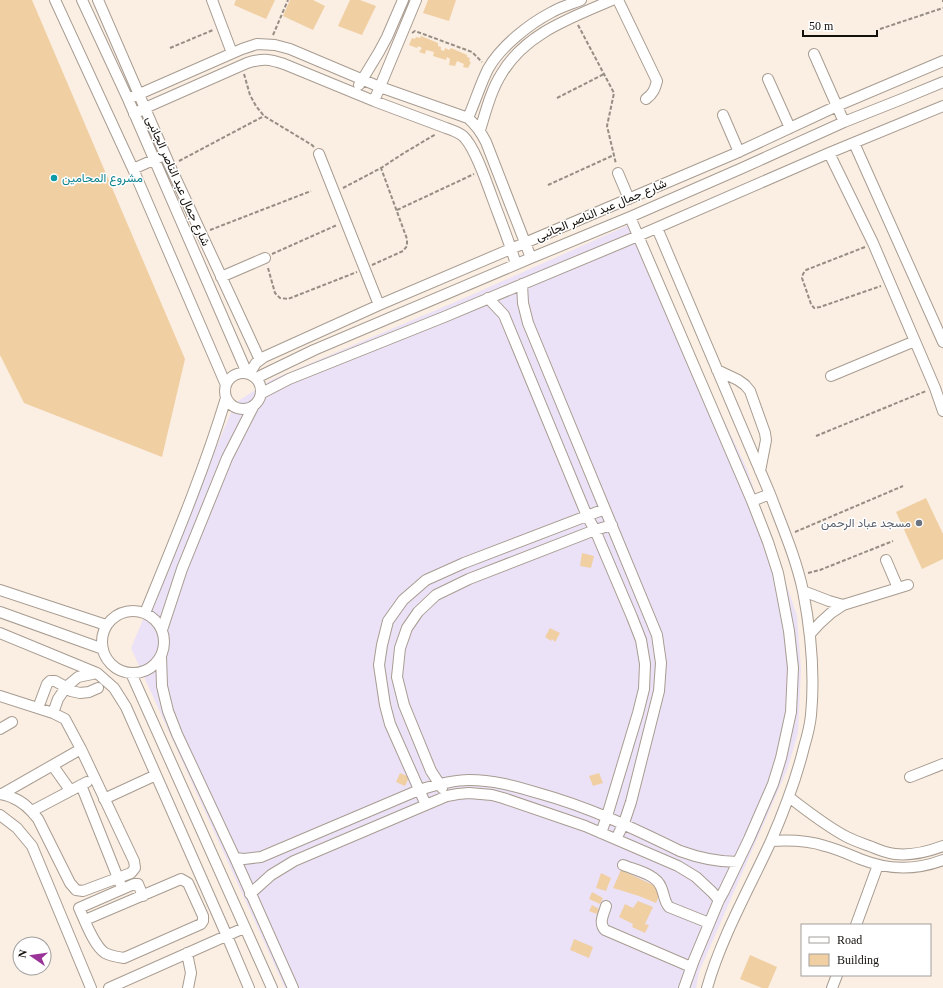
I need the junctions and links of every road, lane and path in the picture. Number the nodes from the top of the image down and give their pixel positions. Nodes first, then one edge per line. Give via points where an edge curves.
1 (55, 0) edge
2 (82, 0) edge
3 (98, 0) edge
4 (212, 0) edge
5 (288, 0) edge
6 (403, 0) edge
7 (416, 0) edge
8 (581, 0) edge
9 (612, 0) edge
10 (618, 0) edge
11 (943, 8) edge
12 (574, 16) junction
13 (222, 26) junction
14 (880, 29) dead end
15 (274, 35) dead end
16 (400, 39) junction
17 (170, 48) dead end
18 (232, 53) junction
19 (814, 54) dead end
20 (943, 61) edge
21 (241, 66) junction
22 (489, 68) junction
23 (604, 74) junction
24 (768, 79) dead end
25 (362, 80) junction
26 (943, 82) edge
27 (380, 87) junction
28 (354, 92) junction
29 (139, 94) junction
30 (558, 98) dead end
31 (128, 99) junction
32 (646, 99) dead end
33 (374, 101) junction
34 (837, 106) junction
35 (943, 106) edge
36 (145, 108) junction
37 (134, 114) junction
38 (723, 115) dead end
39 (264, 116) junction
40 (468, 118) junction
41 (844, 122) junction
42 (446, 128) junction
43 (790, 128) junction
44 (480, 130) junction
45 (854, 143) junction
46 (736, 153) junction
47 (829, 153) junction
48 (320, 154) joint
49 (166, 155) junction
50 (154, 160) junction
51 (170, 166) junction
52 (381, 168) junction
53 (740, 169) junction
54 (133, 170) junction
55 (482, 171) junction
56 (618, 173) dead end
57 (548, 185) dead end
58 (311, 191) dead end
59 (334, 192) junction
60 (629, 199) junction
61 (397, 210) junction
62 (630, 217) junction
63 (346, 221) junction
64 (657, 228) junction
65 (201, 233) junction
66 (638, 236) junction
67 (525, 242) junction
68 (873, 243) junction
69 (511, 248) junction
70 (265, 258) junction
71 (531, 258) junction
72 (516, 264) junction
73 (365, 269) junction
74 (221, 277) junction
75 (890, 282) junction
76 (522, 284) junction
77 (488, 298) junction
78 (379, 305) junction
79 (915, 341) junction
80 (943, 342) edge
81 (260, 360) junction
82 (718, 370) junction
83 (251, 375) junction
84 (831, 376) dead end
85 (226, 385) junction
86 (935, 388) junction
87 (262, 393) junction
88 (226, 398) junction
89 (253, 407) junction
90 (943, 411) edge
91 (816, 436) dead end
92 (760, 471) junction
93 (903, 486) dead end
94 (770, 494) junction
95 (752, 501) junction
96 (605, 509) junction
97 (587, 516) junction
98 (612, 525) junction
99 (595, 530) junction
100 (786, 536) junction
101 (893, 541) dead end
102 (886, 560) dead end
103 (799, 575) junction
104 (0, 590) edge
105 (803, 591) junction
106 (843, 605) junction
107 (0, 612) edge
108 (145, 613) junction
109 (106, 626) junction
110 (162, 630) junction
111 (0, 633) edge
112 (810, 634) junction
113 (103, 649) junction
114 (161, 656) junction
115 (97, 673) junction
116 (131, 673) junction
117 (66, 687) junction
118 (98, 688) dead end
119 (1, 699) edge
120 (38, 708) junction
121 (53, 713) junction
122 (12, 722) dead end
123 (0, 729) edge
124 (81, 749) junction
125 (53, 766) junction
126 (942, 767) edge
127 (156, 775) junction
128 (910, 777) dead end
129 (94, 778) junction
130 (439, 784) junction
131 (81, 785) junction
132 (70, 790) junction
133 (418, 790) junction
134 (1, 794) edge
135 (447, 796) junction
136 (789, 797) junction
137 (104, 799) junction
138 (426, 805) junction
139 (32, 811) junction
140 (0, 815) edge
141 (607, 816) junction
142 (624, 824) junction
143 (600, 833) junction
144 (616, 839) junction
145 (771, 841) junction
146 (943, 846) edge
147 (235, 858) junction
148 (943, 860) edge
149 (738, 862) junction
150 (623, 865) dead end
151 (878, 865) junction
152 (118, 878) junction
153 (122, 889) junction
154 (250, 894) junction
155 (143, 896) junction
156 (719, 900) junction
157 (606, 906) dead end
158 (85, 920) junction
159 (709, 923) junction
160 (856, 924) edge
161 (244, 928) junction
162 (227, 936) junction
163 (187, 953) junction
164 (691, 967) junction
165 (837, 976) edge
166 (91, 988) edge
167 (109, 988) edge
168 (188, 988) edge
169 (249, 988) edge
170 (272, 988) edge
171 (293, 988) edge
172 (684, 988) edge
173 (707, 988) edge
174 (832, 988) edge

1 - 54 street
2 - 31 street
3 - 29 street, شارع جمال عبد الناصر الجانبى
4 - 13 street
5 - 15 path
6 - 25 street via 380,52
7 - 16 street
8 - 22 street via 553,11 531,24
9 - 12 street
10 - 32 street via 657,81 656,88
11 - 14 path
12 - 23 path
12 - 44 street via 541,34 513,58 494,88
13 - 17 path
13 - 18 street
16 - 22 path via 415,31 472,52
16 - 27 street
18 - 25 street via 257,44 275,44
18 - 29 street
19 - 34 street
20 - 34 street, شارع جمال عبد الناصر الجانبى
21 - 28 street via 259,60 272,60
21 - 36 street
21 - 39 path via 250,95
22 - 40 street
23 - 30 path
23 - 57 path via 614,93 607,126 614,155
24 - 43 street
25 - 27 street
25 - 28 street
26 - 41 street
27 - 33 street
27 - 40 street
28 - 33 street
29 - 31 street
29 - 36 street, شارع جمال عبد الناصر الجانبى
31 - 37 street
33 - 42 street
34 - 41 street
34 - 43 street, شارع جمال عبد الناصر الجانبى
35 - 45 street
36 - 37 street
36 - 49 street, شارع جمال عبد الناصر الجانبى
37 - 50 street
38 - 46 street
39 - 48 path via 312,145
39 - 51 path
40 - 44 street
41 - 53 street
42 - 52 path
42 - 55 street via 463,137
43 - 46 street, شارع جمال عبد الناصر الجانبى
44 - 67 street
45 - 47 street
45 - 80 street
46 - 53 street
46 - 60 street, شارع جمال عبد الناصر الجانبى
47 - 64 street
47 - 68 street
48 - 59 street
49 - 50 street
49 - 51 street, شارع جمال عبد الناصر الجانبى
50 - 54 street
50 - 83 street
51 - 65 street, شارع جمال عبد الناصر الجانبى
52 - 59 path
52 - 61 path
53 - 62 street
54 - 85 street
55 - 61 path
55 - 69 street
56 - 60 street
58 - 65 path
59 - 63 street
60 - 67 street, شارع جمال عبد الناصر الجانبى
61 - 73 path via 407,246 403,251
62 - 66 street
62 - 71 street
63 - 70 path
63 - 73 street
64 - 66 street
64 - 82 street
65 - 74 street, شارع جمال عبد الناصر الجانبى
66 - 76 street
66 - 95 street
67 - 69 street, شارع جمال عبد الناصر الجانبى
67 - 71 street
68 - 75 street
68 - 75 path via 806,270 802,278 811,304 814,308 820,307
69 - 72 street
69 - 78 street, شارع جمال عبد الناصر الجانبى
70 - 73 path via 275,293 280,298 288,299
70 - 74 street
71 - 72 street
72 - 83 street
73 - 78 street
74 - 81 street, شارع جمال عبد الناصر الجانبى
75 - 79 street
76 - 77 street
76 - 96 street via 528,323
77 - 87 street via 289,379
77 - 97 street via 504,315
78 - 81 street, شارع جمال عبد الناصر الجانبى
79 - 84 street
79 - 86 street
81 - 83 street, شارع جمال عبد الناصر الجانبى
82 - 92 street
82 - 92 street via 738,380 750,391 766,440
83 - 85 street via 234,375
83 - 87 street via 259,382
85 - 88 street
86 - 90 street
86 - 91 path
87 - 89 street
88 - 89 street via 240,410
88 - 108 street via 197,483
89 - 110 street via 227,458 182,569
92 - 94 street
93 - 100 path
94 - 95 street
94 - 100 street
95 - 149 street via 778,573 793,668 791,712 781,758 773,784
96 - 97 street
96 - 98 street
97 - 99 street
97 - 133 street via 426,580 403,600 388,621 379,664 385,705 390,724
98 - 99 street
98 - 142 street via 657,635 661,663 659,691
99 - 130 street via 468,579 436,595 418,612 407,628 400,648 397,677 404,705 431,771
99 - 141 street via 641,640 645,664 644,689
100 - 103 street
101 - 103 path via 820,570
102 - 106 street via 903,587
103 - 105 street
104 - 109 street
105 - 106 street
105 - 112 street
106 - 112 street
107 - 113 street
108 - 109 street via 137,610 119,613
108 - 110 street via 158,623
109 - 113 street via 102,637
110 - 114 street via 164,648
111 - 115 street
112 - 136 street via 813,668 811,715
113 - 116 street via 113,666
114 - 116 street via 149,669
114 - 147 street via 162,686 168,710
115 - 117 street via 78,677
115 - 127 street via 114,688 126,707
116 - 161 street
117 - 118 street via 80,693
117 - 120 street via 55,681 47,684
117 - 121 street
119 - 120 street
120 - 121 street
121 - 124 street via 64,719
122 - 123 street
124 - 125 street
124 - 129 street
125 - 132 street
125 - 134 street
126 - 128 street
127 - 137 street
127 - 162 street
129 - 131 street
129 - 137 street
130 - 133 street
130 - 135 street
130 - 141 street via 468,780 508,784
131 - 132 street
131 - 152 street
132 - 139 street
133 - 138 street
133 - 147 street via 270,854 253,859
134 - 139 street via 23,803
135 - 138 street
135 - 143 street via 469,793 492,795
136 - 145 street
136 - 146 street via 834,830 882,851 911,854
137 - 152 street via 134,861 135,868 131,873
138 - 154 street via 294,861 271,875
139 - 152 street via 76,890 83,891
140 - 166 street via 17,828 32,846
141 - 142 street
141 - 143 street
142 - 144 street
142 - 149 street via 691,855 714,861
143 - 144 street
144 - 156 street via 687,872 704,884
145 - 151 street via 789,840 825,846
145 - 173 street via 723,944
147 - 154 street
148 - 151 street via 912,868
149 - 156 street
150 - 159 street via 654,877 669,907
151 - 160 street
152 - 153 street
153 - 155 street via 138,884
153 - 158 street via 79,908
154 - 171 street
155 - 158 street
155 - 158 street via 181,879 188,883 203,916 202,924 124,958 104,952 97,945
156 - 159 street
157 - 164 street via 601,924 605,930
159 - 164 street
161 - 162 street
161 - 170 street
162 - 163 street
162 - 169 street
163 - 167 street
163 - 168 street via 191,972
164 - 172 street
165 - 174 street

